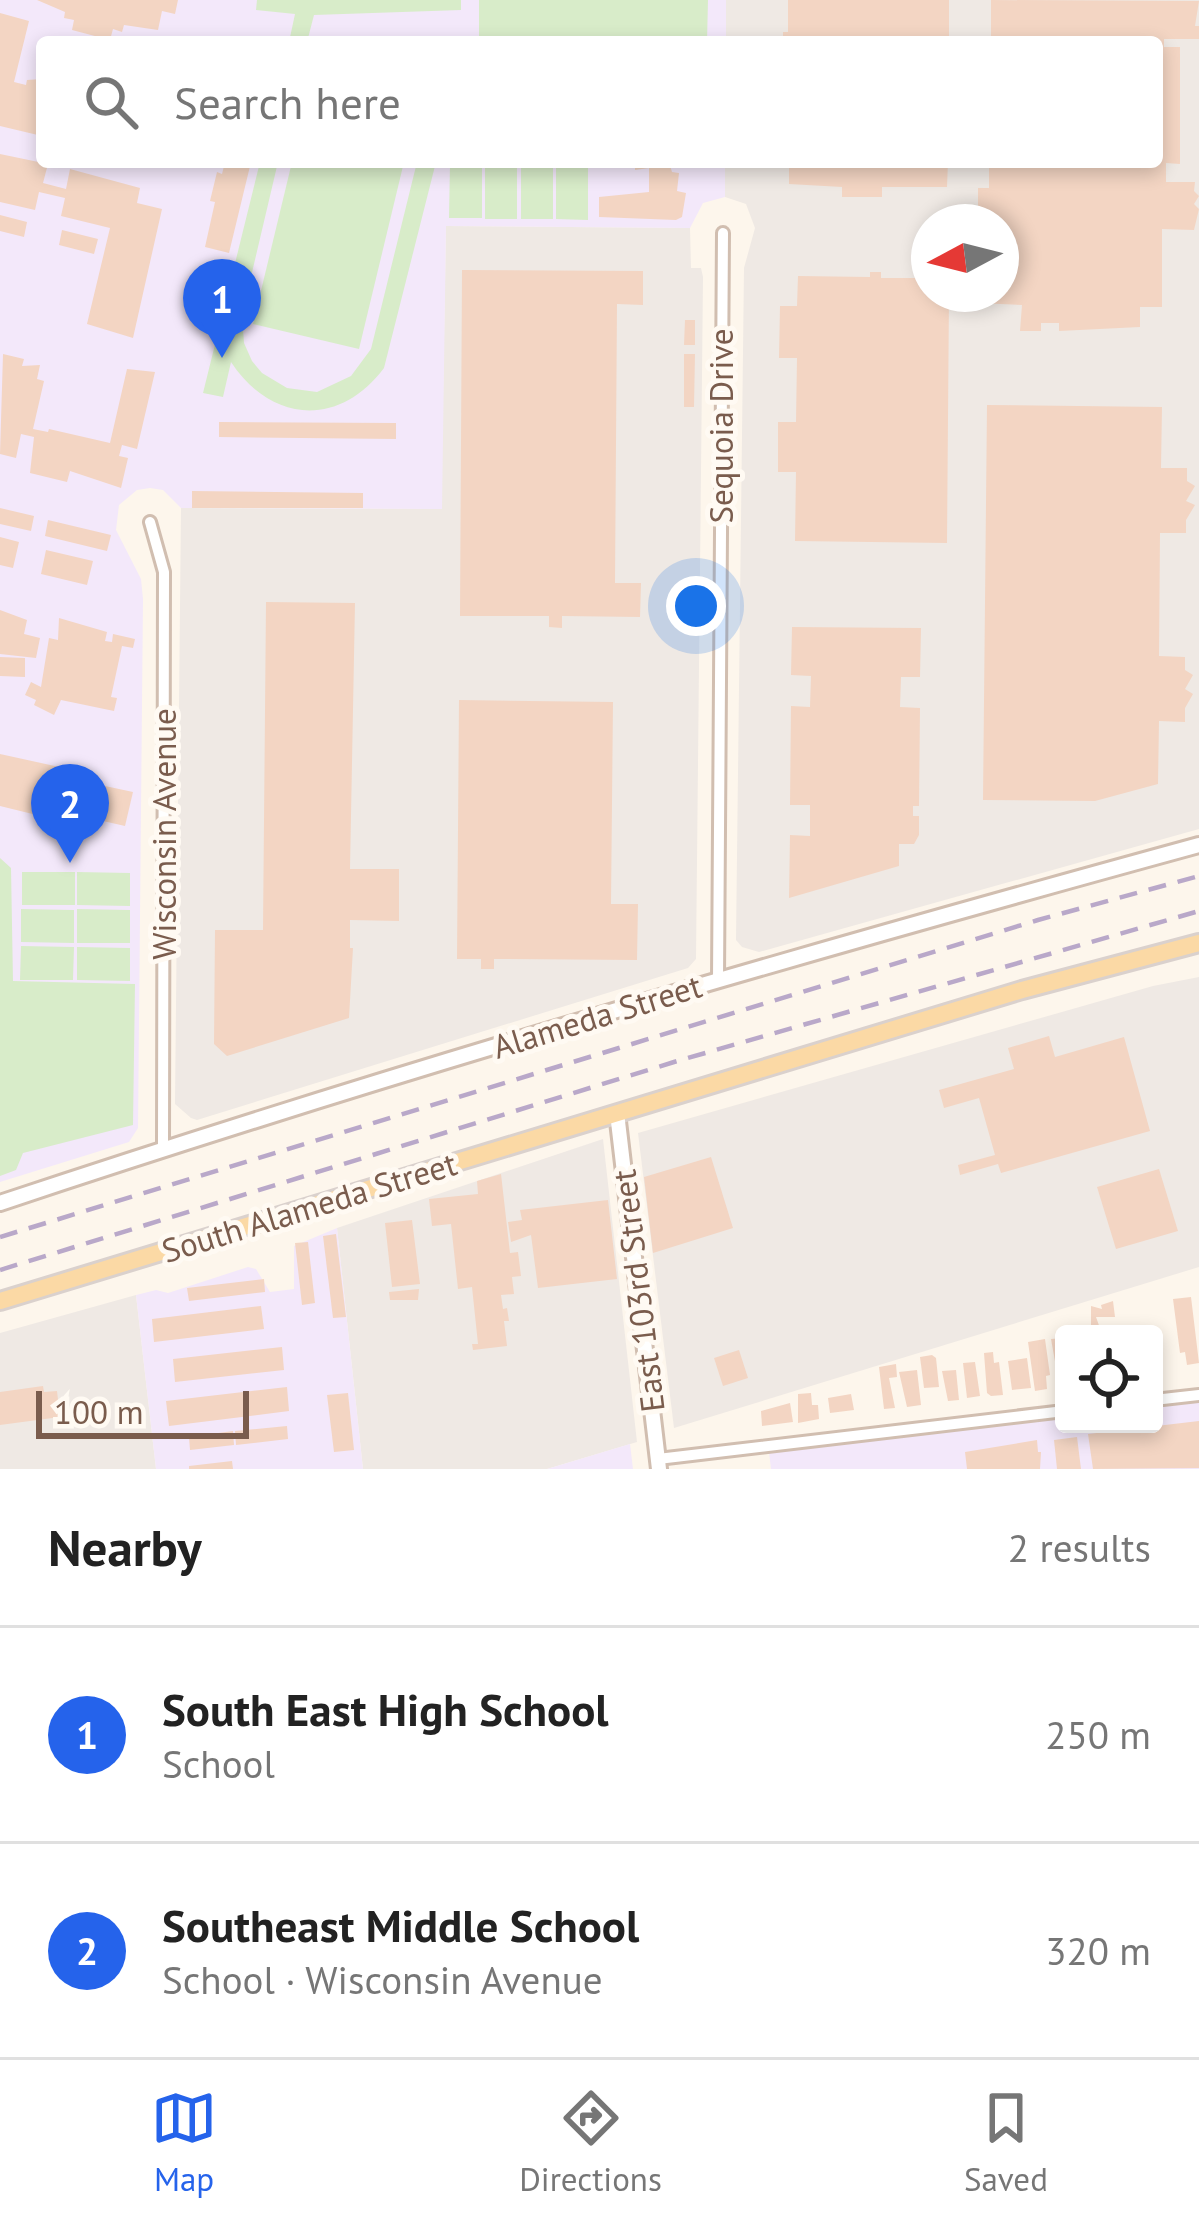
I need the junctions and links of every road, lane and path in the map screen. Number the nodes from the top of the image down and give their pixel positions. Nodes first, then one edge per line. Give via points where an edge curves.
1 (723, 233) dead end
2 (150, 523) dead end
3 (1199, 845) edge
4 (1199, 943) edge
5 (718, 979) junction
6 (617, 1113) junction
7 (163, 1148) junction
8 (0, 1203) edge
9 (0, 1301) edge
10 (1199, 1395) edge
11 (1163, 1399) edge
12 (1055, 1412) edge
13 (658, 1464) edge

1 - 5 street, Sequoia Drive
2 - 7 street, Wisconsin Avenue via 164,572
3 - 5 street, Alameda Street
4 - 6 main road
5 - 7 street, Alameda Street
6 - 9 main road, South Alameda Street
6 - 13 street, East 103rd Street
7 - 8 street, Alameda Street
10 - 11 street
12 - 13 street

